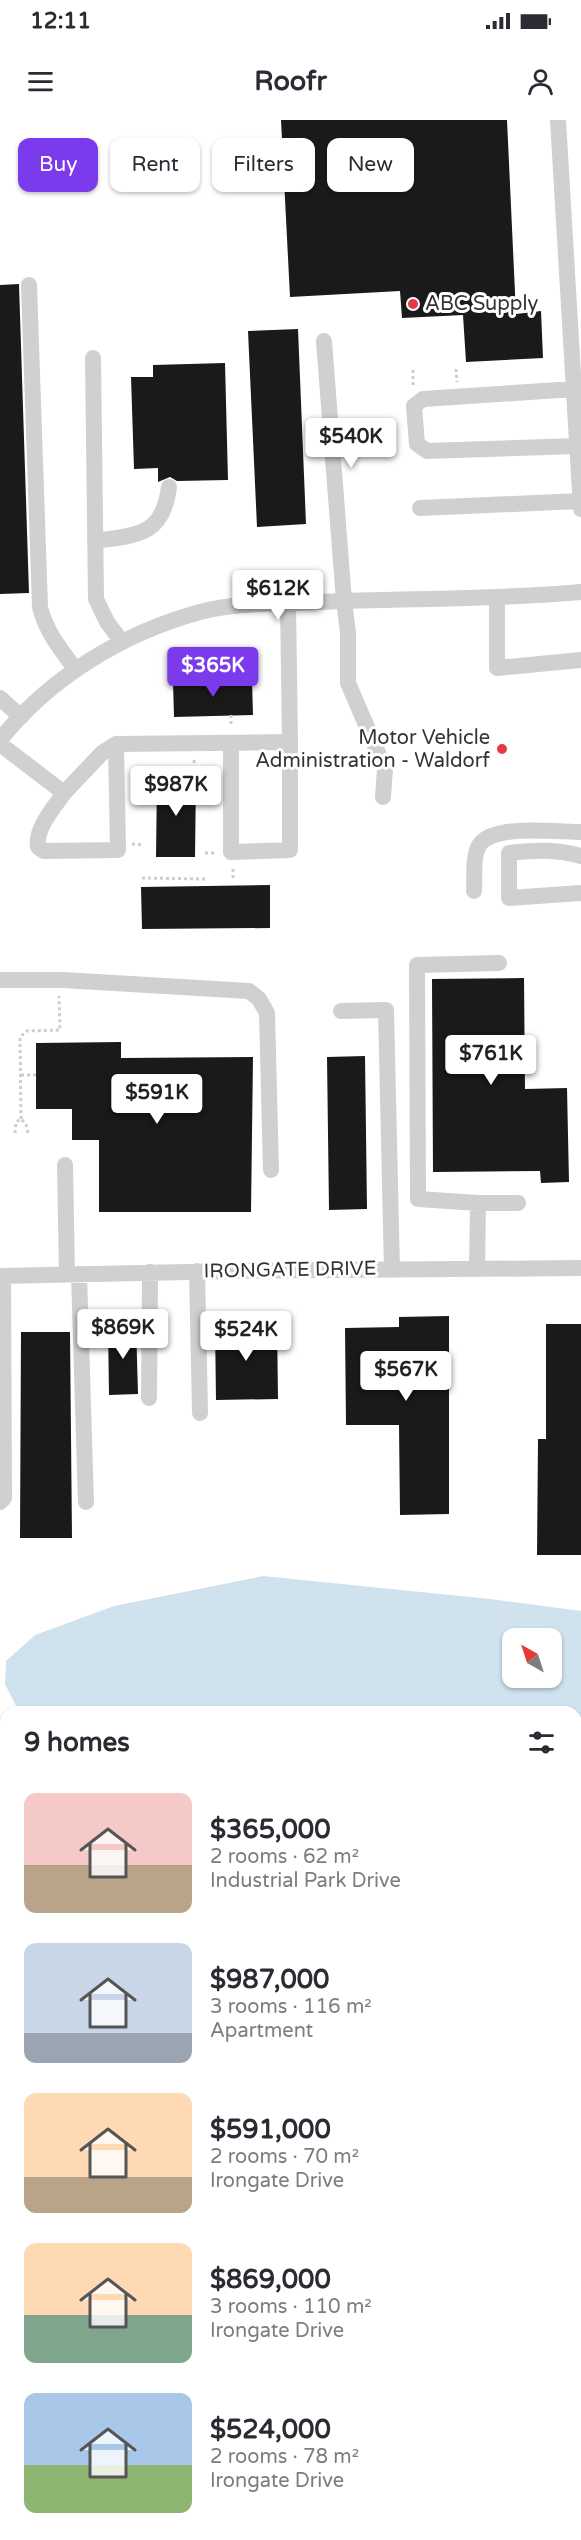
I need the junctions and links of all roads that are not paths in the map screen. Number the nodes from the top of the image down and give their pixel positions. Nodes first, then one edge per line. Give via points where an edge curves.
1 (558, 120) edge
2 (29, 285) dead end
3 (324, 341) dead end
4 (93, 358) dead end
5 (573, 389) junction
6 (577, 446) junction
7 (169, 487) dead end
8 (580, 501) edge
9 (420, 508) dead end
10 (581, 509) edge
11 (95, 541) junction
12 (581, 592) edge
13 (497, 598) junction
14 (344, 601) junction
15 (288, 603) junction
16 (122, 642) junction
17 (581, 660) edge
18 (76, 670) junction
19 (0, 698) edge
20 (21, 717) junction
21 (231, 737) junction
22 (0, 742) edge
23 (290, 742) junction
24 (116, 744) junction
25 (64, 793) junction
26 (383, 797) dead end
27 (581, 832) edge
28 (581, 856) edge
29 (474, 891) dead end
30 (581, 893) edge
31 (499, 963) dead end
32 (0, 980) edge
33 (341, 1011) dead end
34 (64, 1166) dead end
35 (271, 1170) dead end
36 (478, 1203) junction
37 (518, 1203) dead end
38 (581, 1268) edge
39 (477, 1269) junction
40 (392, 1270) junction
41 (197, 1271) junction
42 (150, 1272) junction
43 (73, 1274) junction
44 (1, 1276) edge
45 (149, 1398) dead end
46 (200, 1413) dead end
47 (0, 1502) edge
48 (86, 1502) dead end

1 - 5 street
2 - 18 street via 39,607 51,637
3 - 14 street
4 - 11 street
5 - 6 street
5 - 6 street via 423,399 414,406 417,444 427,451
6 - 8 street
7 - 11 street via 167,507 154,525 136,534
8 - 9 street
8 - 10 street
11 - 16 street via 96,599
12 - 13 street
13 - 14 street
13 - 17 street via 497,668
14 - 15 street
14 - 26 street via 348,683 386,769
15 - 16 street via 201,612
15 - 23 street
16 - 18 street
18 - 20 street
19 - 20 street
20 - 22 street
21 - 23 street
21 - 23 street via 231,852 290,849
21 - 24 street
22 - 25 street
24 - 25 street
24 - 25 street via 118,850 44,851 38,847 44,822
27 - 29 street via 494,833 479,845
28 - 30 street via 564,851 509,853 509,897
31 - 36 street via 417,965 418,1199
32 - 35 street via 249,991 267,1013
33 - 40 street via 386,1010
34 - 43 street
36 - 37 street
36 - 39 street
38 - 39 street, IRONGATE DRIVE
39 - 40 street, IRONGATE DRIVE
40 - 41 street, IRONGATE DRIVE
41 - 42 street, IRONGATE DRIVE
41 - 46 street
42 - 43 street, IRONGATE DRIVE
42 - 45 street
43 - 44 street, IRONGATE DRIVE
43 - 48 street
44 - 47 street via 4,1498

